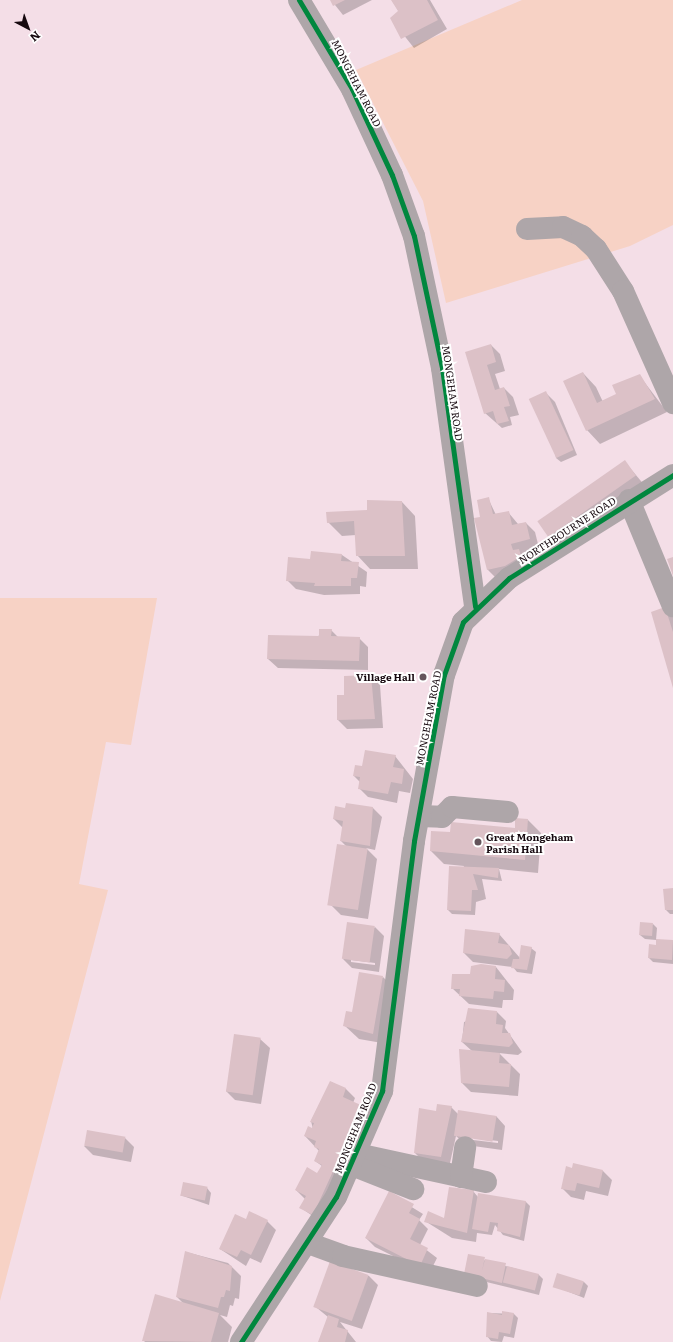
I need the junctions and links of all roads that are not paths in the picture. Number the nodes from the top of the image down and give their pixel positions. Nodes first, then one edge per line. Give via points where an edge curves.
1 (299, 0) edge
2 (527, 229) dead end
3 (673, 403) edge
4 (673, 475) edge
5 (629, 500) junction
6 (673, 606) edge
7 (475, 607) junction
8 (508, 812) dead end
9 (419, 816) junction
10 (465, 1147) dead end
11 (355, 1159) junction
12 (461, 1177) junction
13 (486, 1182) dead end
14 (413, 1189) dead end
15 (308, 1243) junction
16 (477, 1286) dead end
17 (241, 1342) edge

1 - 7 street, MONGEHAM ROAD via 352,89 392,175 414,236 442,368
2 - 3 street via 563,227 582,236 596,249 623,291
4 - 5 street, NORTHBOURNE ROAD
5 - 6 street
5 - 7 street, NORTHBOURNE ROAD via 509,578
7 - 9 street, MONGEHAM ROAD via 456,638 444,675
8 - 9 street via 452,807 442,817
9 - 11 street, MONGEHAM ROAD via 382,1091
10 - 12 street
11 - 12 street
11 - 14 street
11 - 15 street, MONGEHAM ROAD
12 - 13 street
15 - 16 street via 343,1256
15 - 17 street, MONGEHAM ROAD via 271,1292

